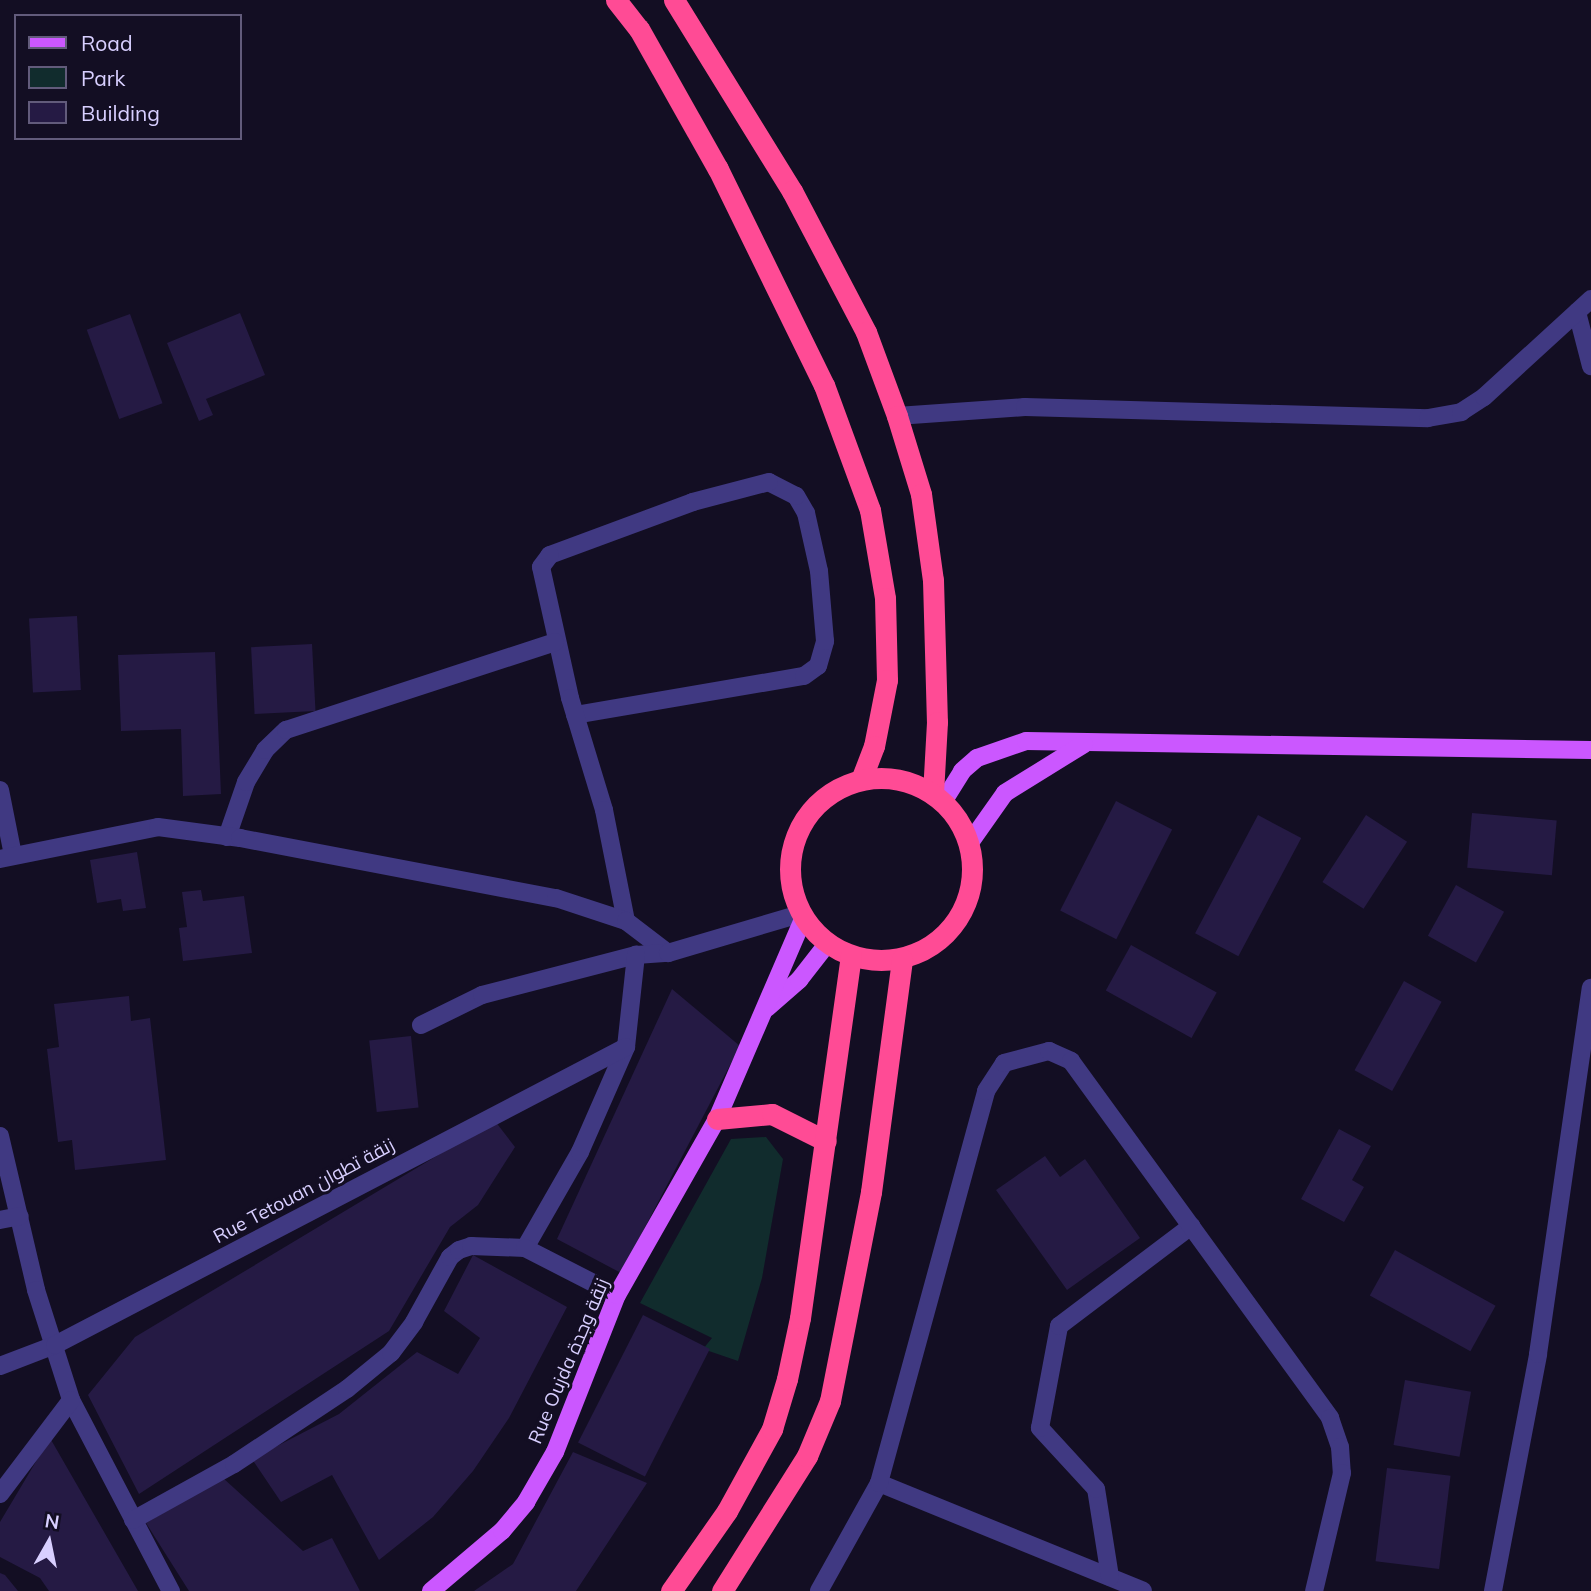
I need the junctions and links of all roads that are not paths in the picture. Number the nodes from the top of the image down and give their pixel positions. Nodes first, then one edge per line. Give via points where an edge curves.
1 (616, 0) edge
2 (674, 0) edge
3 (1591, 299) edge
4 (1577, 312) junction
5 (1591, 366) edge
6 (897, 416) junction
7 (555, 642) junction
8 (575, 715) junction
9 (1088, 742) junction
10 (1591, 750) edge
11 (861, 780) junction
12 (0, 790) edge
13 (938, 798) junction
14 (227, 836) junction
15 (969, 844) junction
16 (6, 857) edge
17 (802, 916) junction
18 (626, 921) junction
19 (827, 944) junction
20 (668, 953) junction
21 (636, 955) junction
22 (851, 956) junction
23 (902, 959) junction
24 (1591, 988) edge
25 (767, 1008) junction
26 (421, 1025) dead end
27 (626, 1046) junction
28 (717, 1119) junction
29 (0, 1136) edge
30 (826, 1141) junction
31 (20, 1216) junction
32 (0, 1220) edge
33 (1191, 1226) junction
34 (525, 1248) junction
35 (617, 1295) junction
36 (55, 1346) junction
37 (0, 1366) edge
38 (71, 1400) junction
39 (879, 1483) junction
40 (0, 1494) edge
41 (133, 1520) junction
42 (1110, 1577) junction
43 (171, 1591) edge
44 (431, 1591) edge
45 (671, 1591) edge
46 (722, 1591) edge
47 (819, 1591) edge
48 (1143, 1591) edge
49 (1314, 1591) edge
50 (1493, 1591) edge

1 - 11 highway via 639,29 718,169 824,385 870,510 886,598 887,680 874,746
2 - 6 highway via 792,191 866,332
3 - 4 street
4 - 5 street
4 - 6 street via 1484,397 1461,412 1428,418 1024,407
6 - 13 highway via 921,494 933,580
7 - 8 street
7 - 8 street via 541,582 541,567 550,555 693,502 769,482 796,496 806,513 825,641 818,666 804,676
7 - 14 street via 286,730 265,750 246,782
8 - 18 street via 604,810
9 - 10 main road
9 - 13 main road via 1026,741 996,750 962,771
9 - 15 main road via 1024,777 1005,793
11 - 13 highway via 886,778
11 - 17 highway via 834,790 812,808 797,832 789,859 790,877
12 - 16 street
13 - 15 highway via 959,821
14 - 16 street via 159,827
14 - 18 street via 556,898
15 - 23 highway via 972,881 960,916 935,944
17 - 19 highway
17 - 20 street
17 - 25 main road, Rue Oujda زنقة وجدة
18 - 20 street
19 - 22 highway
19 - 25 main road, Rue Oujda زنقة وجدة via 799,981
20 - 21 street
21 - 26 street via 482,995
21 - 27 street
22 - 23 highway via 876,961
22 - 30 highway
23 - 46 highway via 871,1192 830,1401 807,1456
24 - 50 street via 1538,1354
25 - 28 main road, Rue Oujda زنقة وجدة
27 - 34 street via 580,1152
27 - 36 street, Rue Tetouan زنقة تطوان
28 - 30 highway via 772,1114
28 - 35 main road, Rue Oujda زنقة وجدة
29 - 31 street
30 - 45 highway via 800,1318 772,1429 727,1511
31 - 32 street
31 - 36 street via 36,1290
33 - 39 street via 1071,1060 1049,1051 1004,1063 986,1091
33 - 42 street via 1059,1326 1040,1428 1096,1489
33 - 49 street via 1330,1418 1340,1447 1342,1473
34 - 35 street
34 - 41 street via 471,1246 459,1250 443,1267 414,1322 391,1353 347,1389 234,1464
35 - 44 main road, Rue Oujda زنقة وجدة via 555,1452 526,1502 502,1531
36 - 37 street, Rue Tetouan زنقة تطوان
36 - 38 street
38 - 40 street
38 - 41 street
39 - 42 street
39 - 47 street
41 - 43 street
42 - 48 street

